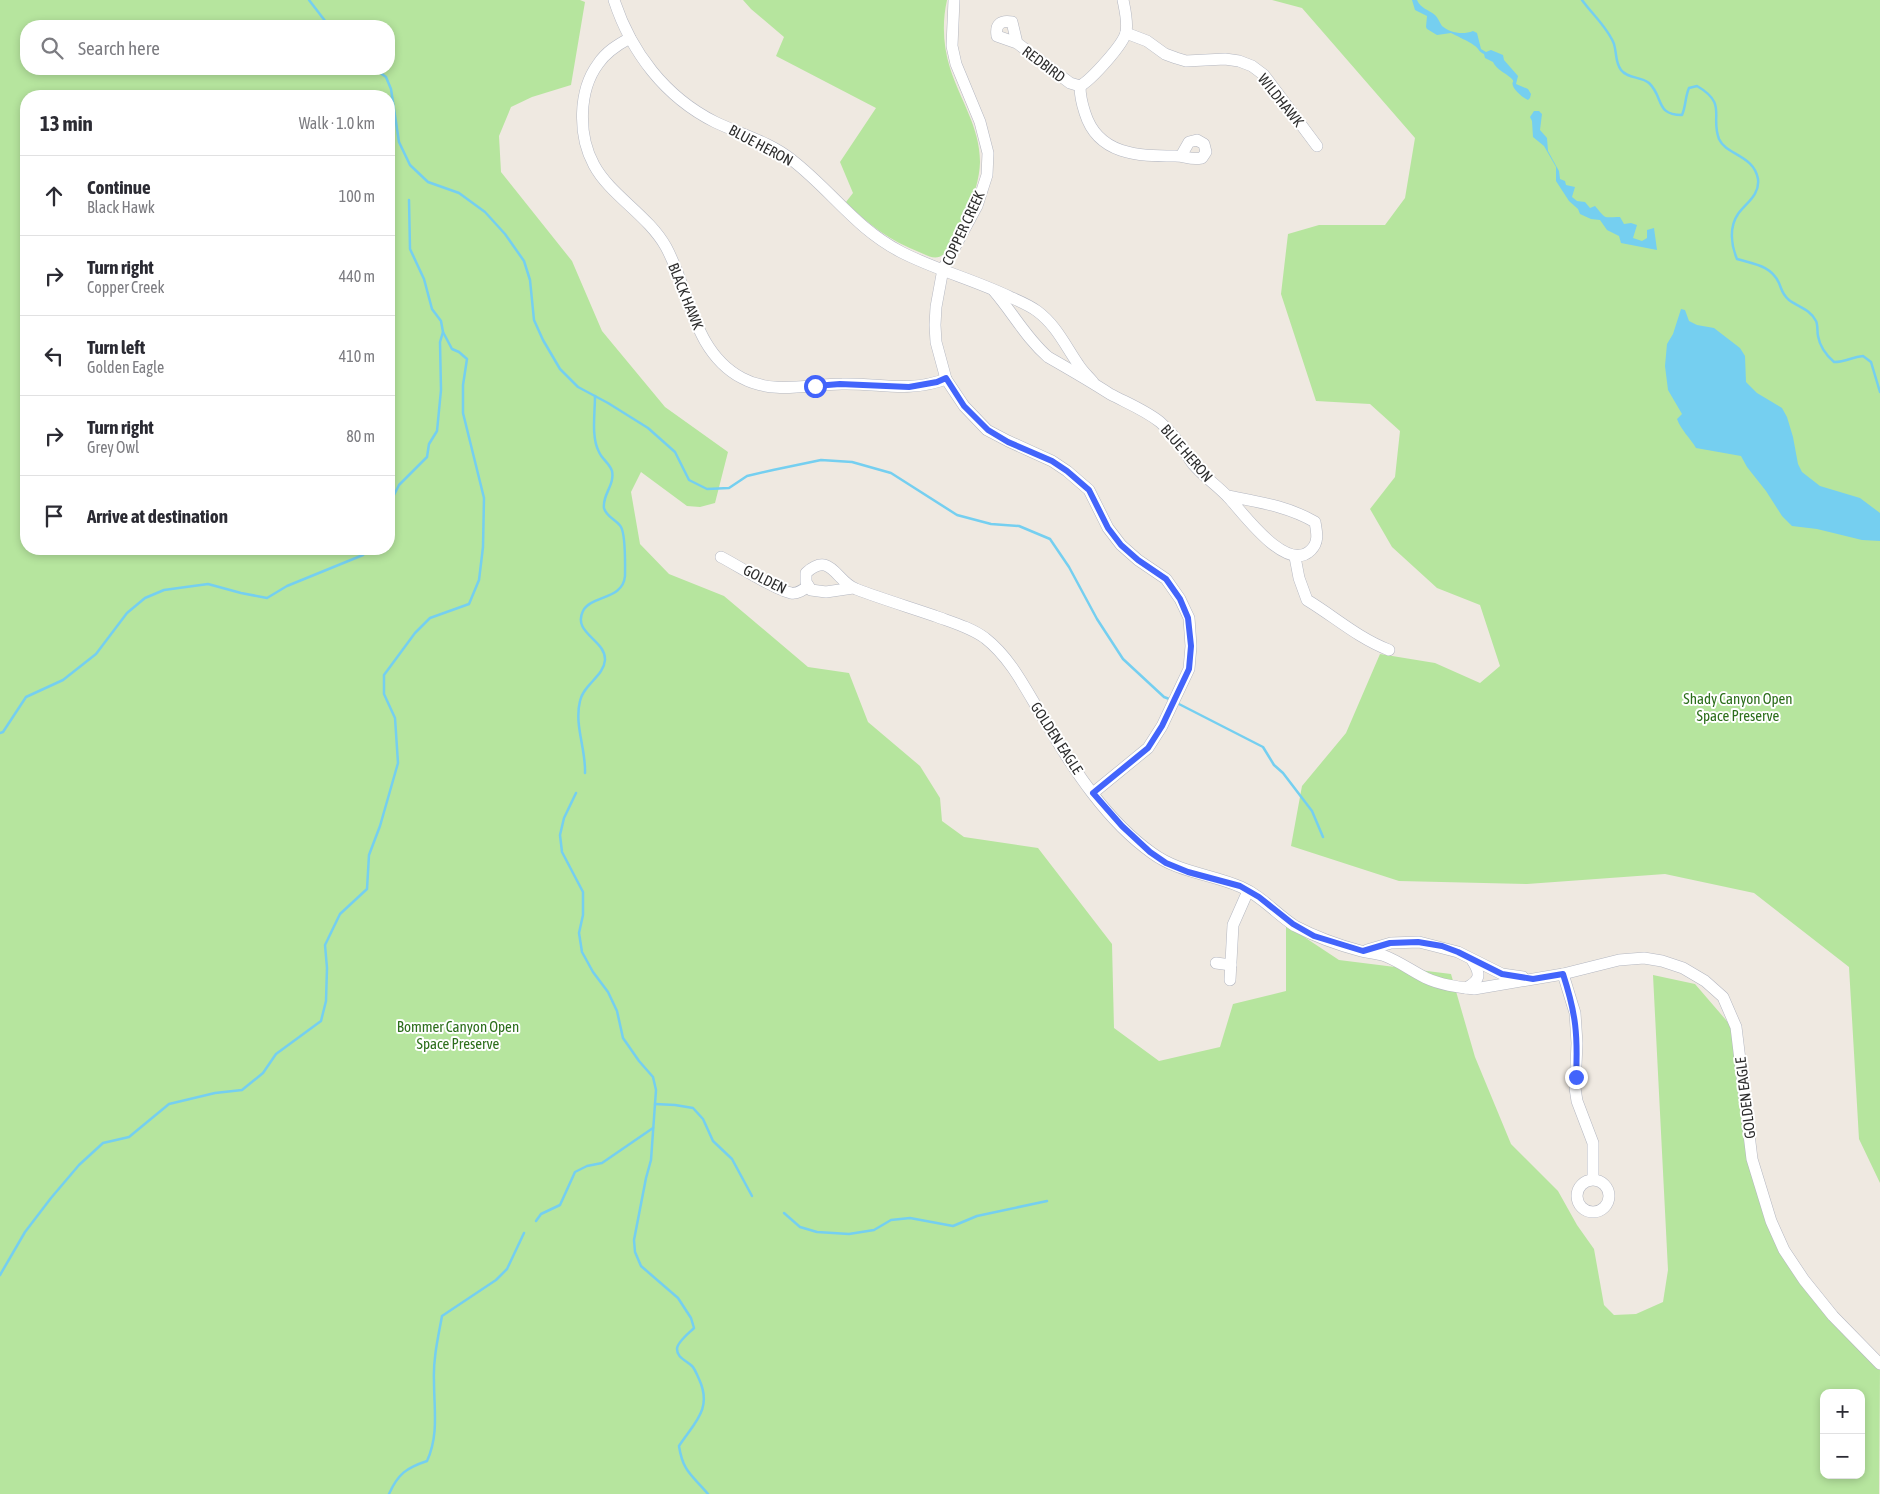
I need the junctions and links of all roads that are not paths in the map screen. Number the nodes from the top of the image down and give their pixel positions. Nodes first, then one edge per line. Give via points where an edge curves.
1 (614, 0) edge
2 (954, 0) edge
3 (1123, 0) edge
4 (1126, 34) junction
5 (630, 38) junction
6 (1017, 43) dead end
7 (1080, 86) junction
8 (1318, 146) dead end
9 (1181, 156) dead end
10 (943, 269) junction
11 (990, 288) junction
12 (946, 378) junction
13 (1092, 382) junction
14 (1228, 496) junction
15 (721, 556) dead end
16 (1295, 556) junction
17 (808, 586) junction
18 (853, 588) junction
19 (1389, 650) dead end
20 (1093, 793) junction
21 (1248, 891) junction
22 (1363, 951) junction
23 (1472, 958) junction
24 (1216, 963) dead end
25 (1231, 965) junction
26 (1563, 974) junction
27 (1533, 979) junction
28 (1230, 980) dead end
29 (1466, 988) junction
30 (1593, 1179) dead end
31 (1880, 1364) edge

1 - 5 street, BLUE HERON
2 - 10 street, COPPER CREEK via 952,46 988,153 987,175 977,206
3 - 4 street
4 - 7 street via 1094,76
4 - 8 street, WILDHAWK via 1147,40 1165,54 1186,61 1224,59 1252,66 1264,75
5 - 10 street, BLUE HERON via 654,74 692,110 790,158 867,231 902,253
5 - 12 street, BLACK HAWK via 615,46 589,79 583,102 587,148 594,166 652,227 666,248 700,334 722,364 742,378 764,387 840,384 909,387
6 - 7 street, REDBIRD via 1070,83
7 - 9 street, REDBIRD via 1087,120 1101,140 1139,156
10 - 11 street, BLUE HERON
10 - 12 street, COPPER CREEK via 935,325
11 - 13 street, BLUE HERON via 1010,309 1037,348
11 - 13 street, BLUE HERON via 1041,315 1060,334
12 - 20 street, COPPER CREEK via 964,406 988,430 1052,461 1089,490 1108,528 1121,545 1166,579 1188,618 1189,669 1162,726 1148,748
13 - 14 street, BLUE HERON via 1172,432 1193,463
14 - 16 street, BLUE HERON via 1254,528
14 - 16 street, BLUE HERON via 1275,505 1315,522 1318,535 1315,546 1306,555
15 - 17 street, GOLDEN via 780,589 792,593
16 - 19 street via 1307,600 1348,629
17 - 18 street, GOLDEN EAGLE via 811,590 826,592
17 - 18 street, GOLDEN EAGLE via 806,573 822,564 830,567
18 - 20 street, GOLDEN EAGLE via 958,624 982,636 998,649 1010,662 1055,739
20 - 21 street, GOLDEN EAGLE via 1122,826 1166,863
21 - 22 street, GOLDEN EAGLE via 1314,936
21 - 25 street via 1233,925
22 - 23 street, GOLDEN EAGLE via 1390,943 1418,942 1442,946
22 - 29 street, GOLDEN EAGLE via 1384,955 1426,978
23 - 27 street, GOLDEN EAGLE via 1502,974
23 - 29 street via 1479,970 1478,976 1474,984
24 - 25 street
25 - 28 street
26 - 27 street, GOLDEN EAGLE
26 - 30 street via 1575,1013 1575,1088 1593,1143
26 - 31 street, GOLDEN EAGLE via 1618,960 1644,958 1683,968 1723,997 1736,1027 1752,1159 1771,1221 1784,1250 1804,1280 1833,1316
27 - 29 street, GOLDEN EAGLE

